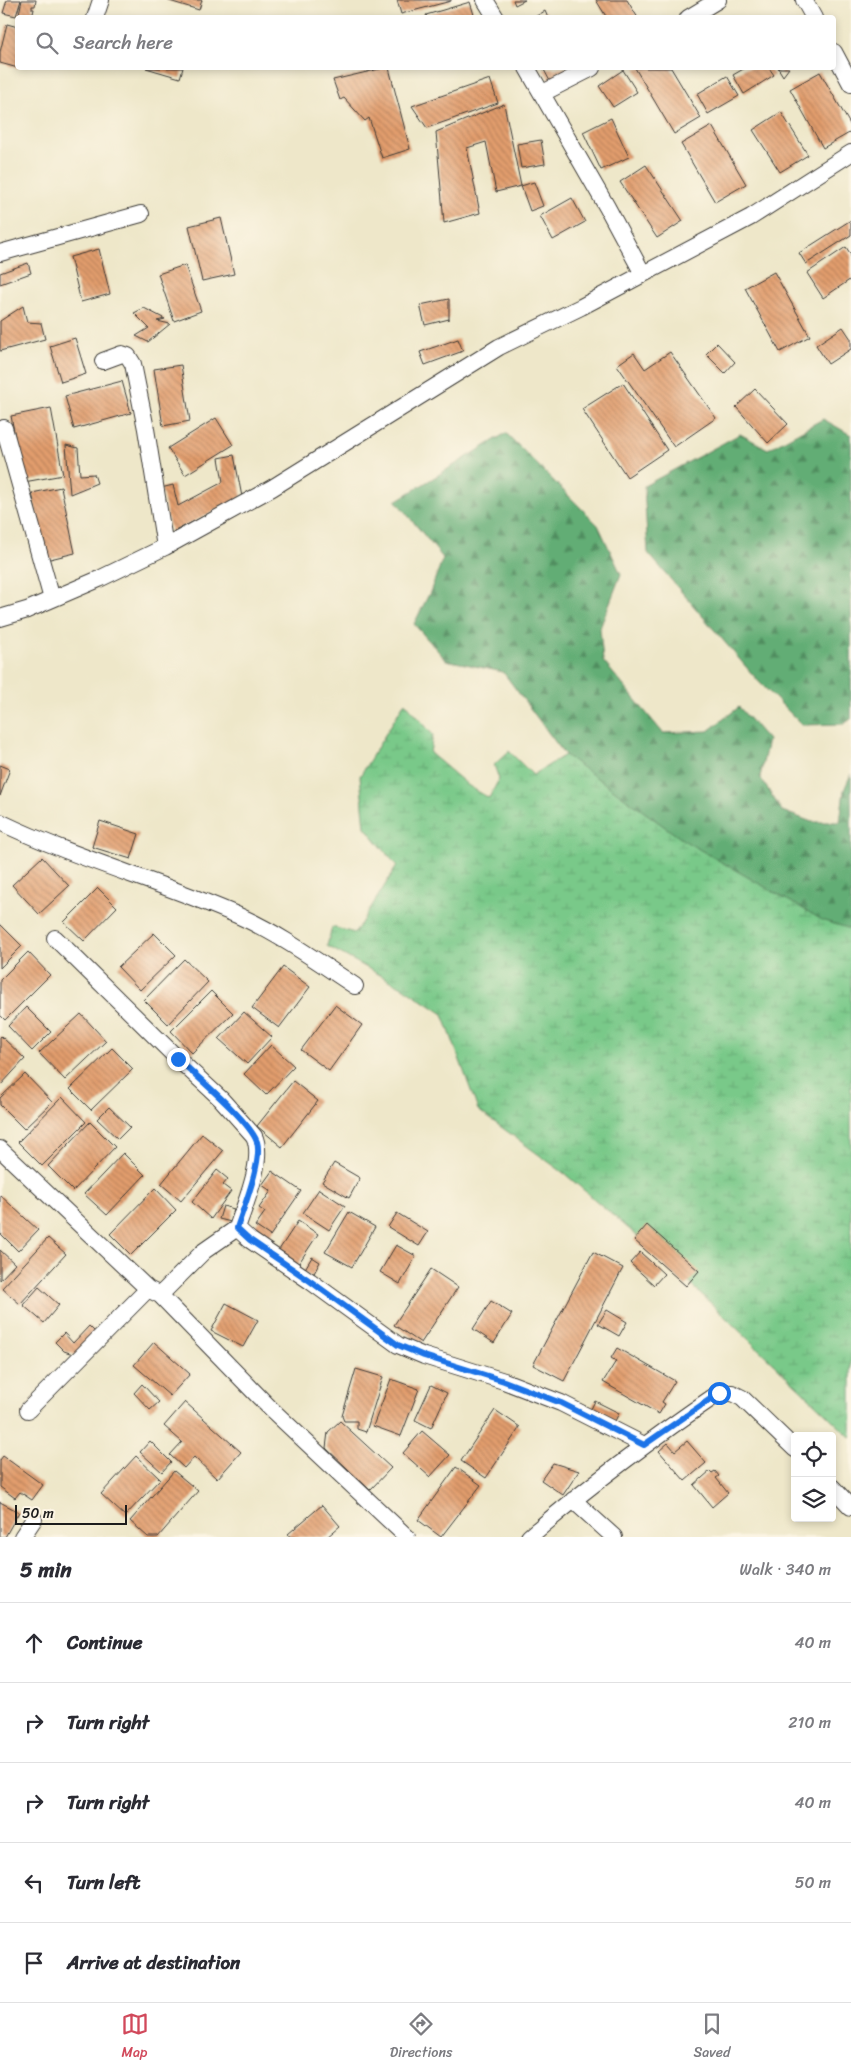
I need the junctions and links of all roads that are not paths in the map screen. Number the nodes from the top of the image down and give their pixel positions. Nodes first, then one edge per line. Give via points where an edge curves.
1 (101, 0) edge
2 (485, 0) edge
3 (718, 0) edge
4 (804, 0) edge
5 (97, 15) edge
6 (494, 15) edge
7 (693, 15) edge
8 (812, 15) edge
9 (836, 56) edge
10 (528, 70) edge
11 (588, 70) edge
12 (851, 84) edge
13 (543, 93) junction
14 (851, 154) edge
15 (142, 214) dead end
16 (0, 252) edge
17 (643, 274) junction
18 (103, 360) dead end
19 (4, 428) dead end
20 (166, 547) junction
21 (52, 599) junction
22 (0, 618) edge
23 (0, 822) edge
24 (55, 938) dead end
25 (355, 986) dead end
26 (0, 1149) edge
27 (237, 1228) junction
28 (154, 1292) junction
29 (28, 1410) dead end
30 (644, 1445) junction
31 (791, 1446) edge
32 (836, 1491) edge
33 (573, 1500) junction
34 (851, 1507) edge
35 (34, 1518) dead end
36 (22, 1537) edge
37 (407, 1537) edge
38 (529, 1537) edge
39 (614, 1537) edge

1 - 5 street
2 - 6 street
3 - 7 street
4 - 8 street
9 - 12 street
10 - 13 street
11 - 13 street
13 - 17 street
14 - 17 street via 751,217
15 - 16 street
17 - 20 street via 499,347 272,488
18 - 20 street via 122,354 128,356 132,364
19 - 21 street
20 - 21 street
21 - 22 street
23 - 25 street via 42,842 239,916
24 - 27 street via 221,1099 254,1136 258,1157
26 - 28 street
27 - 28 street
27 - 30 street via 398,1345 561,1403
28 - 29 street
28 - 37 street via 271,1409
30 - 31 street via 719,1393 732,1392
30 - 33 street
32 - 34 street
33 - 38 street
33 - 39 street
35 - 36 street

